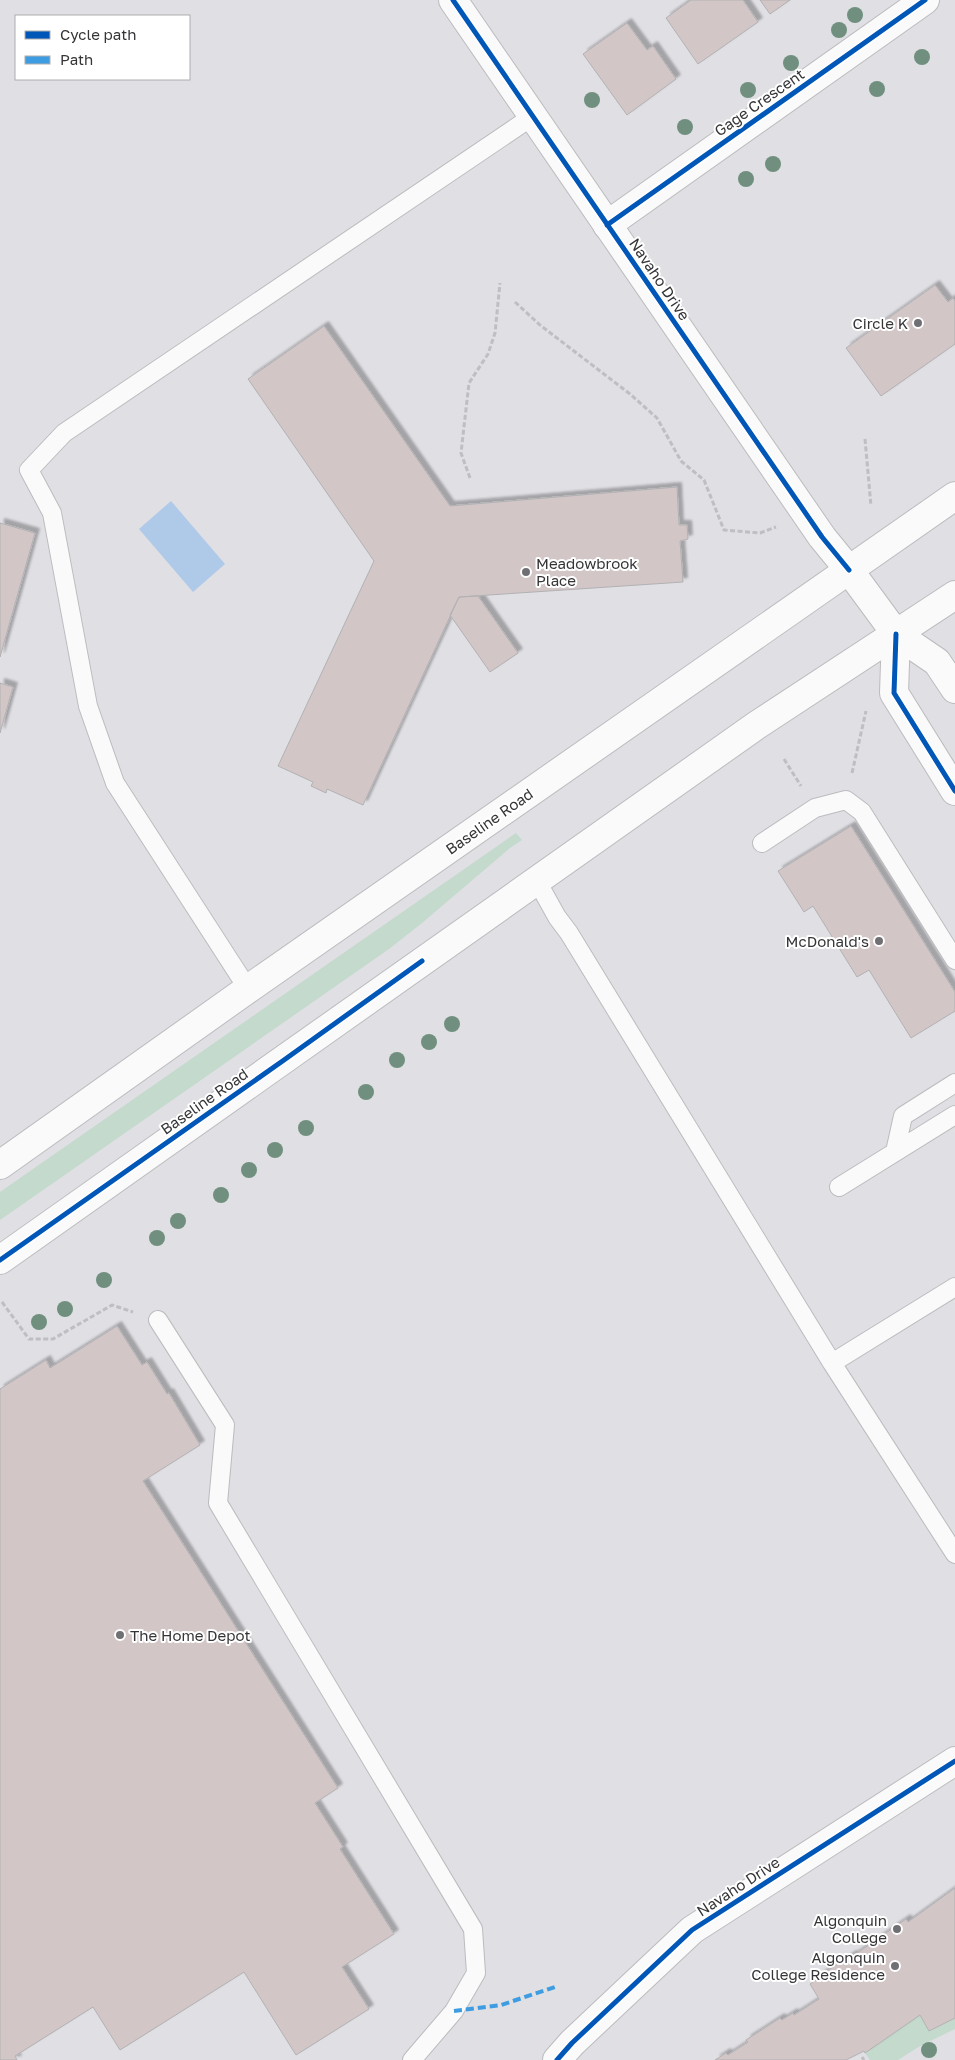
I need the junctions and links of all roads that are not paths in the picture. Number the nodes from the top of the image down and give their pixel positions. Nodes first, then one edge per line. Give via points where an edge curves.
1 (453, 0) edge
2 (925, 0) edge
3 (533, 116) junction
4 (607, 225) junction
5 (955, 496) edge
6 (848, 570) junction
7 (955, 595) edge
8 (896, 634) junction
9 (955, 689) edge
10 (955, 791) edge
11 (762, 843) dead end
12 (537, 881) junction
13 (955, 960) edge
14 (248, 989) junction
15 (955, 1083) edge
16 (955, 1115) edge
17 (895, 1152) junction
18 (0, 1165) edge
19 (839, 1187) dead end
20 (0, 1260) edge
21 (955, 1287) edge
22 (158, 1320) road end
23 (832, 1363) junction
24 (955, 1554) edge
25 (955, 1761) edge
26 (412, 2060) edge
27 (557, 2060) edge

1 - 3 main road, Navaho Drive
2 - 4 main road, Gage Crescent
3 - 4 main road, Navaho Drive
3 - 14 lane via 64,433 28,470 52,513 88,706 115,782
4 - 6 main road, Navaho Drive
5 - 6 main road, Baseline Road
6 - 8 main road, Navaho Drive
6 - 14 main road, Baseline Road
7 - 8 main road, Baseline Road
8 - 9 main road, Navaho Drive via 937,662
8 - 10 main road via 894,692
8 - 12 main road, Baseline Road via 757,725
11 - 13 lane via 816,808 846,800 862,812
12 - 20 main road, Baseline Road
12 - 23 lane
14 - 18 main road, Baseline Road
15 - 17 lane via 903,1116
16 - 17 lane
17 - 19 lane
21 - 23 lane
22 - 26 lane via 225,1425 218,1503 473,1929 476,1972 454,2011
23 - 24 lane
25 - 27 main road, Navaho Drive via 692,1930

